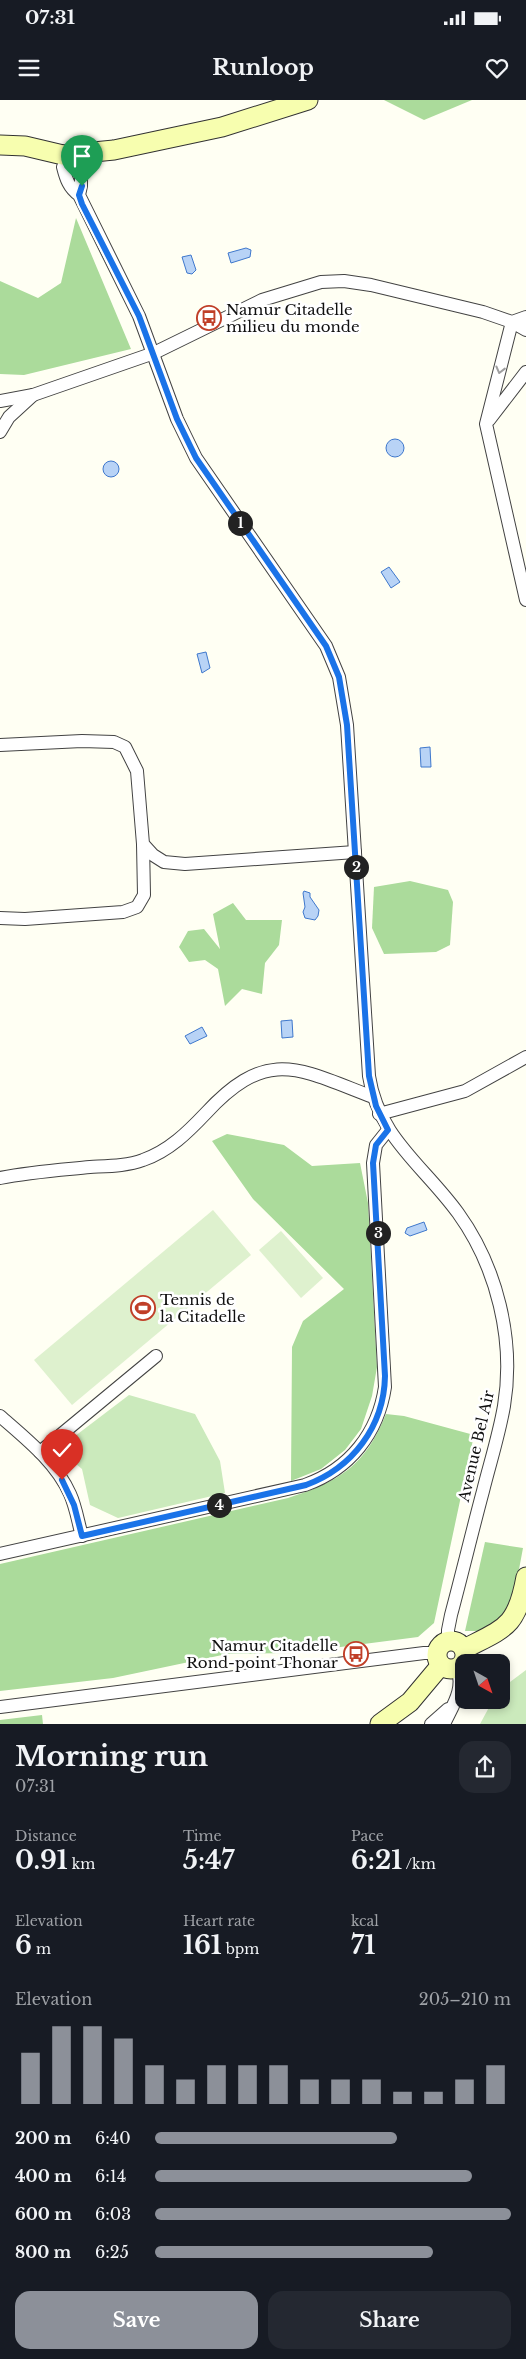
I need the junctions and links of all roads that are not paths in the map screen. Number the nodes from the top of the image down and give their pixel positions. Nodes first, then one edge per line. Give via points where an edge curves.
1 (308, 100) edge
2 (0, 144) edge
3 (72, 153) junction
4 (526, 317) edge
5 (512, 322) junction
6 (526, 330) edge
7 (154, 353) junction
8 (526, 372) edge
9 (33, 395) junction
10 (0, 401) edge
11 (486, 424) junction
12 (0, 432) edge
13 (526, 600) edge
14 (0, 746) edge
15 (143, 844) junction
16 (355, 852) junction
17 (0, 918) edge
18 (526, 1057) edge
19 (373, 1097) junction
20 (379, 1114) junction
21 (388, 1130) junction
22 (0, 1178) edge
23 (156, 1356) dead end
24 (0, 1416) edge
25 (40, 1452) junction
26 (82, 1536) junction
27 (0, 1554) edge
28 (526, 1577) edge
29 (449, 1655) junction
30 (452, 1706) junction
31 (0, 1707) edge
32 (380, 1724) edge
33 (431, 1724) edge
34 (444, 1724) edge

1 - 3 main road via 222,126 114,150
2 - 3 main road via 62,155
3 - 7 street, Avenue Bel Air via 81,163 79,195
4 - 5 street
5 - 6 street
5 - 7 street via 484,312 371,285 321,282 262,300
5 -> 11 street
7 - 9 street
7 - 16 street, Avenue Bel Air via 177,419 200,464 321,636 335,665 346,713
8 - 11 street
9 - 10 street
9 - 12 street via 9,417
11 - 13 street
14 - 15 street via 82,741 114,742 125,747 137,770
15 - 16 street via 164,862 185,864
15 - 17 street via 144,896 137,907 123,912
16 - 19 street, Avenue Bel Air
18 - 20 street via 465,1090
19 - 20 street, Avenue Bel Air
19 - 22 street via 309,1072 271,1069 237,1085 177,1141 142,1160 27,1172
20 - 21 street, Avenue Bel Air
21 - 26 street via 376,1145 373,1163 385,1381 377,1419 361,1447 331,1473 306,1485
21 - 29 street, Avenue Bel Air via 450,1203 473,1236 496,1291 505,1334 504,1406 451,1615
23 - 25 street
24 - 25 street
25 - 26 street via 69,1492
26 - 27 street
28 - 29 main road via 519,1608 512,1620 498,1632
29 - 30 street, Avenue Bel Air via 460,1685
29 - 31 street
29 - 32 main road via 410,1702
30 - 33 street
30 - 34 street, Avenue Bel Air

